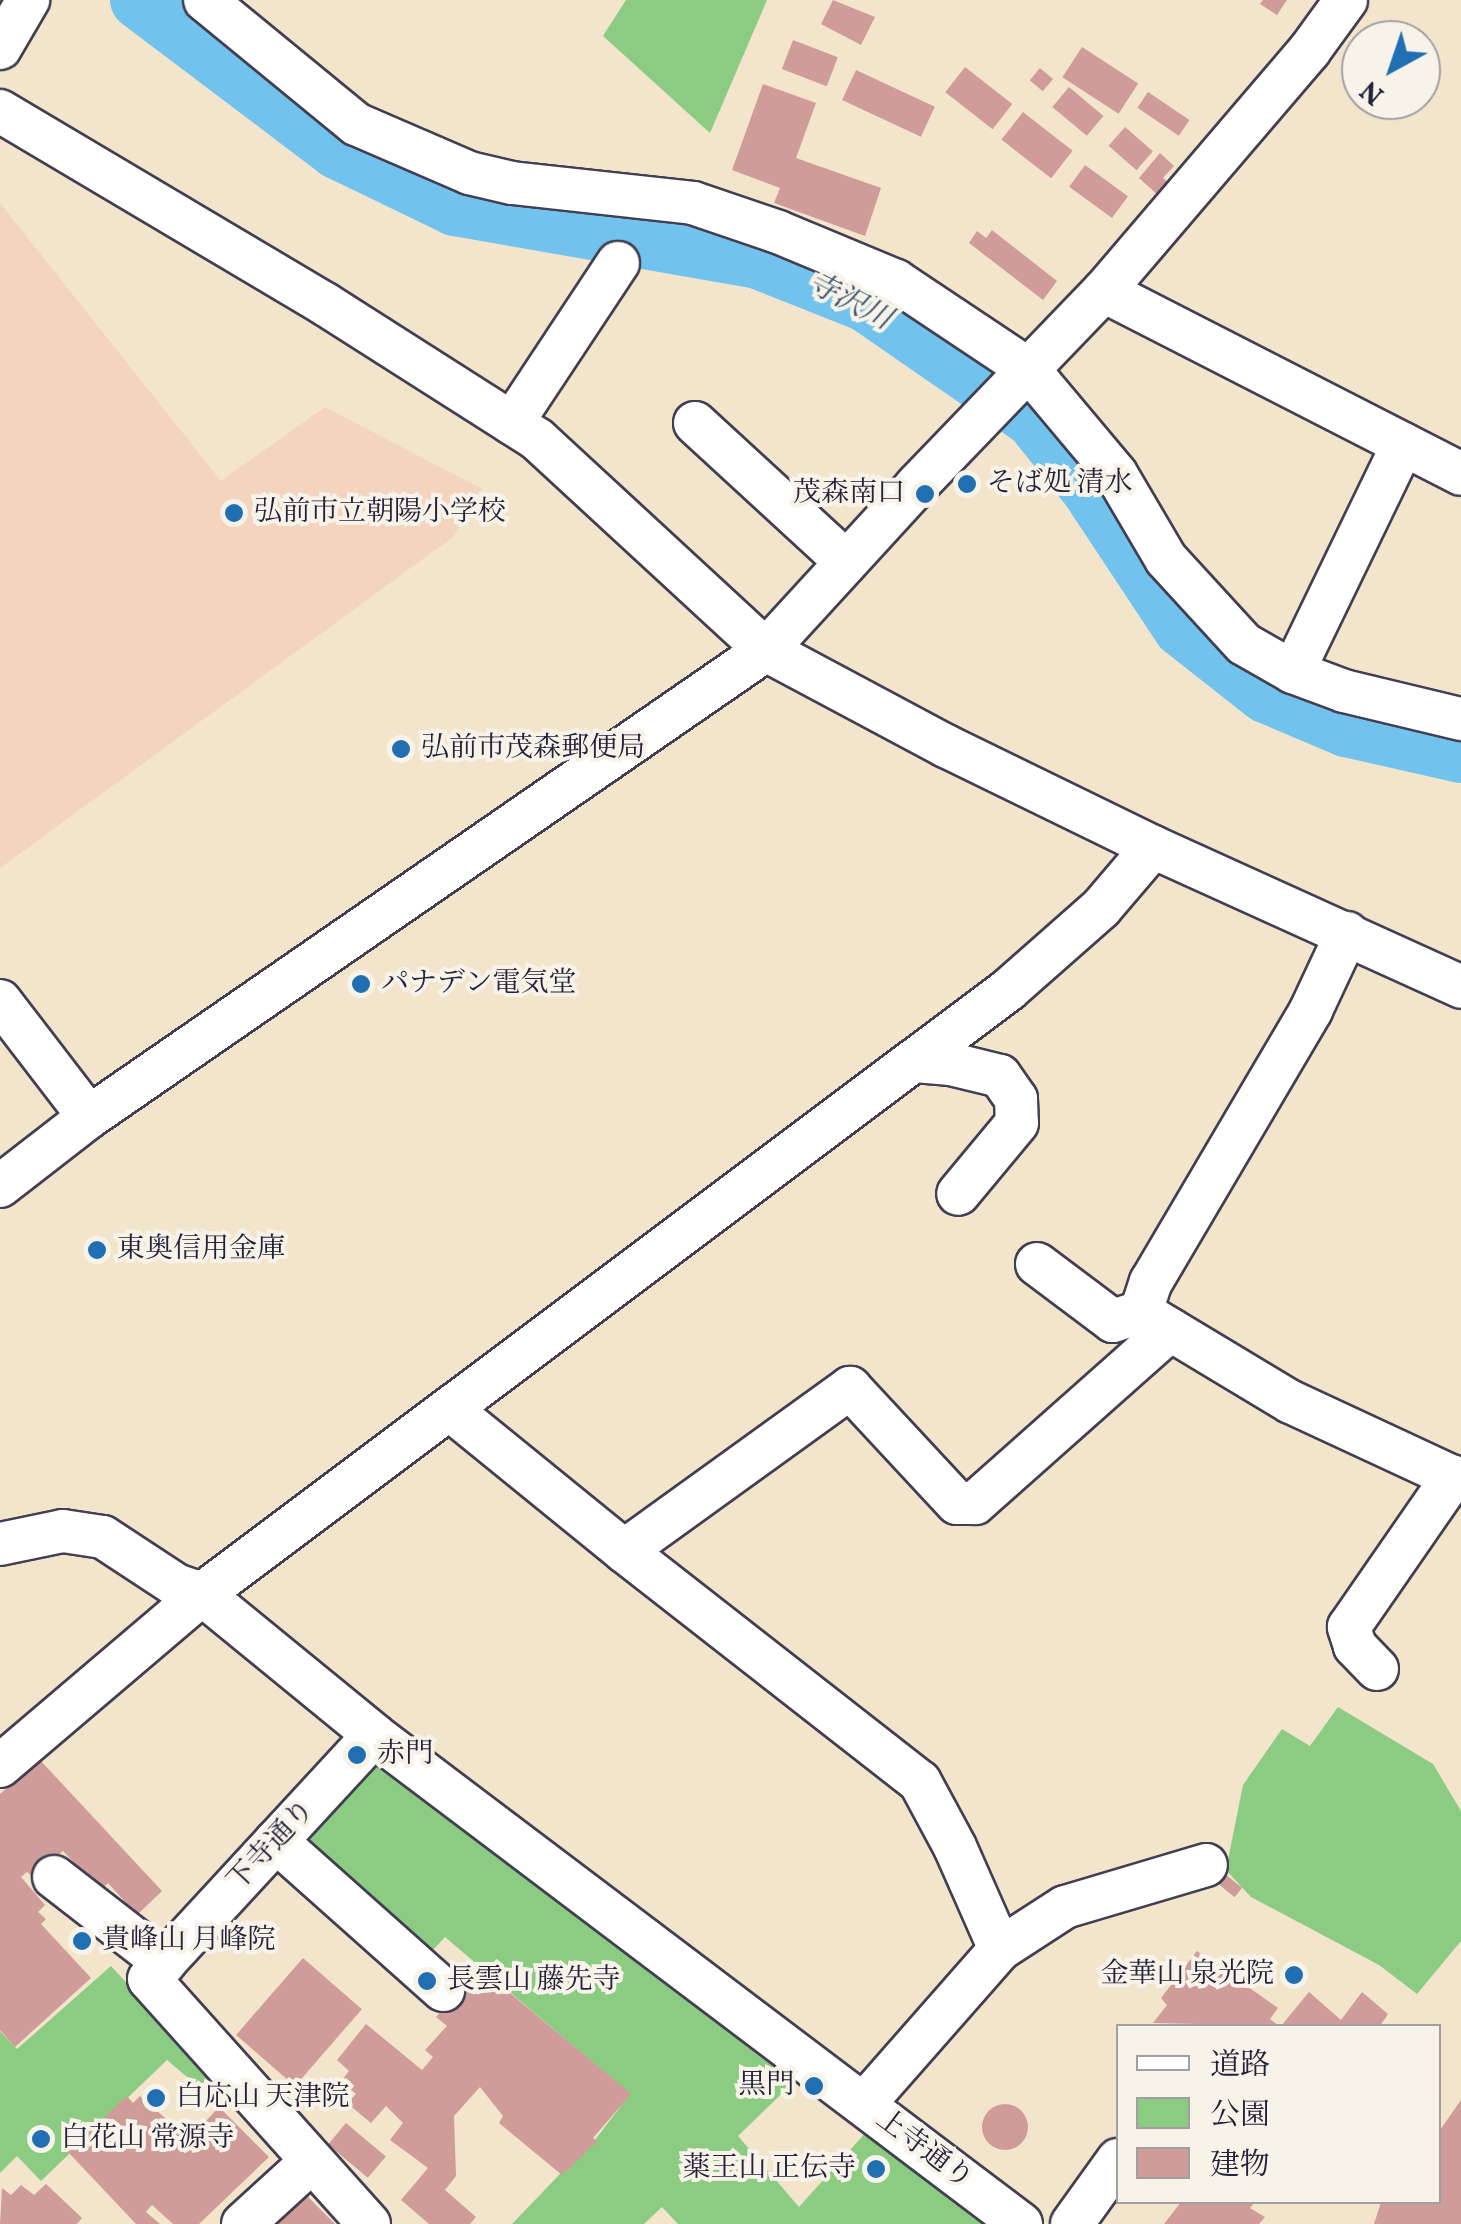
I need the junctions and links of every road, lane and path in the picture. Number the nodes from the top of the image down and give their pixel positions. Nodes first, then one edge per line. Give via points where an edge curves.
1 (28, 0) edge
2 (206, 0) edge
3 (1346, 0) edge
4 (0, 48) edge
5 (0, 111) edge
6 (618, 263) dead end
7 (1104, 291) junction
8 (1023, 374) junction
9 (512, 423) junction
10 (696, 423) dead end
11 (1403, 444) junction
12 (1461, 474) edge
13 (846, 562) junction
14 (766, 650) junction
15 (1293, 672) junction
16 (1459, 715) edge
17 (1153, 847) junction
18 (1347, 933) junction
19 (1461, 987) edge
20 (0, 1001) edge
21 (915, 1061) junction
22 (89, 1117) junction
23 (0, 1186) edge
24 (958, 1194) dead end
25 (1037, 1264) dead end
26 (1156, 1321) junction
27 (452, 1411) junction
28 (1457, 1479) edge
29 (0, 1544) edge
30 (624, 1551) junction
31 (202, 1594) junction
32 (1377, 1669) dead end
33 (374, 1735) junction
34 (0, 1766) edge
35 (276, 1841) junction
36 (1206, 1865) dead end
37 (54, 1876) dead end
38 (1000, 1949) junction
39 (165, 1963) junction
40 (443, 1990) dead end
41 (864, 2104) junction
42 (312, 2160) junction
43 (1116, 2163) edge
44 (243, 2224) edge
45 (369, 2224) edge
46 (1021, 2224) edge
47 (1072, 2224) edge

1 - 4 street
2 - 8 street via 356,124 469,173 692,203 778,232 896,281
3 - 7 street
5 - 9 street
6 - 9 street
7 - 8 street
7 - 11 street
8 - 13 street
8 - 15 street via 1116,474 1166,559 1244,644
9 - 14 street
10 - 13 street
11 - 12 street
11 - 15 street
13 - 14 street
14 - 17 street
14 - 22 street
15 - 16 street via 1344,691
17 - 18 street
17 - 21 street via 1101,908
18 - 19 street
18 - 26 street via 1311,1010 1151,1282
20 - 22 street
21 - 24 street via 1000,1076 1016,1099 1017,1123
21 - 27 street
22 - 23 street
25 - 26 street via 1112,1320
26 - 28 street via 1291,1402
26 - 30 street via 975,1503 957,1503 850,1388
27 - 30 street
27 - 31 street
28 - 32 street via 1350,1627 1355,1646
29 - 31 street, 上寺通り via 62,1531 103,1537 176,1585
30 - 38 street via 920,1782
31 - 33 street, 上寺通り
31 - 34 street
33 - 35 street, 下寺通り
33 - 41 street, 上寺通り
35 - 39 street, 下寺通り
35 - 40 street
36 - 38 street via 1064,1908
37 - 39 street
38 - 41 street
39 - 42 street via 149,1980
41 - 46 street, 上寺通り
42 - 44 street
42 - 45 street
43 - 47 street

